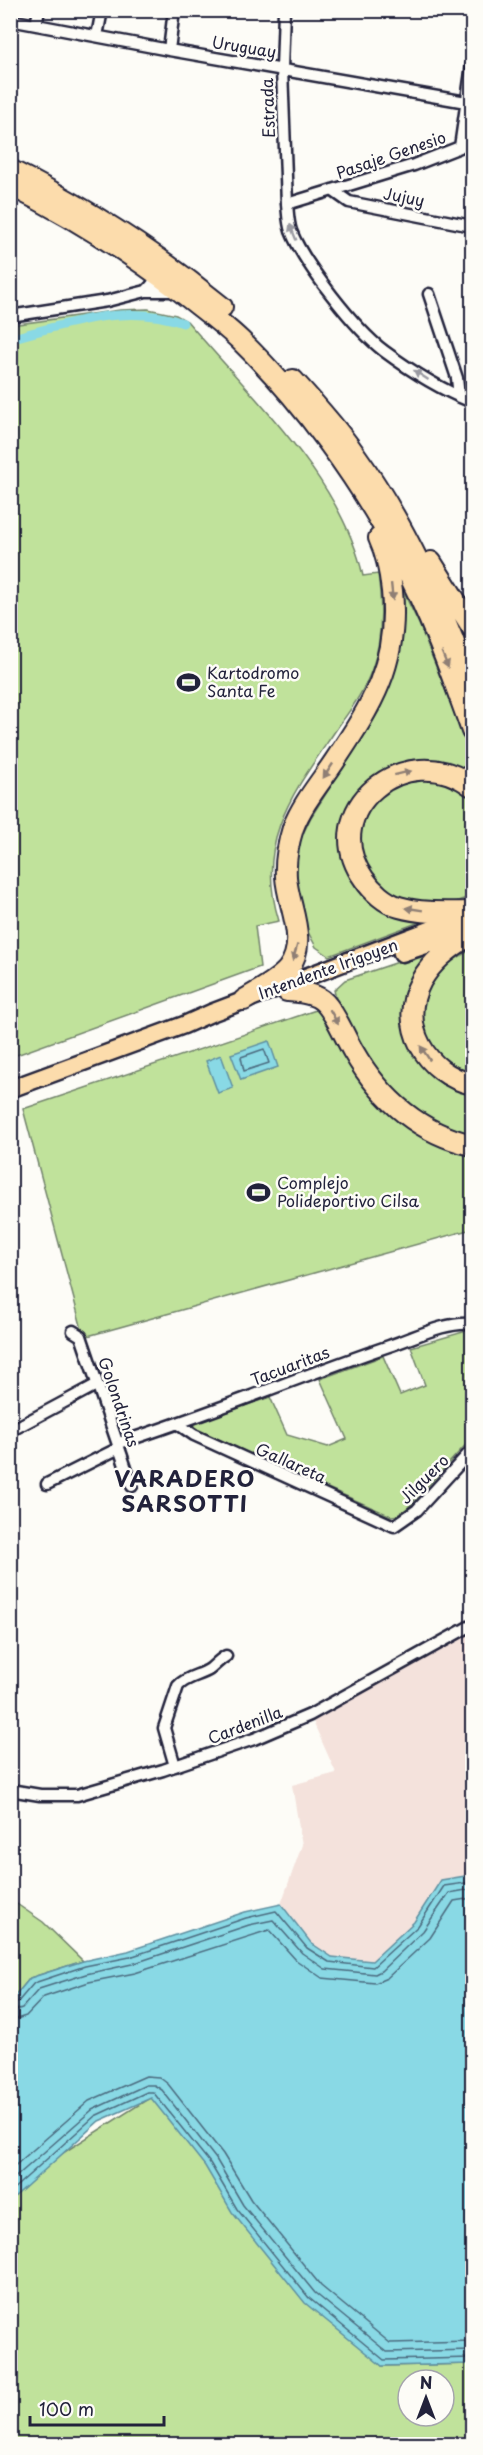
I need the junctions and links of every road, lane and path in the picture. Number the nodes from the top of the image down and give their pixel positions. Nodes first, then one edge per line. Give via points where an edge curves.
1 (39, 10) edge
2 (102, 10) edge
3 (174, 10) edge
4 (284, 10) edge
5 (10, 20) edge
6 (36, 25) junction
7 (97, 36) junction
8 (169, 50) junction
9 (472, 65) edge
10 (282, 69) junction
11 (470, 103) edge
12 (10, 170) edge
13 (10, 185) edge
14 (332, 190) junction
15 (287, 204) junction
16 (472, 226) edge
17 (152, 270) junction
18 (146, 291) junction
19 (180, 291) junction
20 (429, 294) dead end
21 (10, 316) edge
22 (459, 397) junction
23 (472, 402) edge
24 (315, 427) junction
25 (355, 454) junction
26 (472, 627) edge
27 (472, 689) edge
28 (472, 731) edge
29 (472, 786) edge
30 (472, 913) edge
31 (472, 932) edge
32 (287, 991) junction
33 (244, 1000) junction
34 (184, 1026) junction
35 (472, 1084) edge
36 (10, 1089) edge
37 (472, 1145) edge
38 (472, 1324) edge
39 (73, 1331) dead end
40 (96, 1385) junction
41 (178, 1424) junction
42 (10, 1431) edge
43 (119, 1445) junction
44 (472, 1450) edge
45 (47, 1484) dead end
46 (132, 1486) dead end
47 (394, 1526) joint
48 (472, 1625) edge
49 (226, 1656) dead end
50 (175, 1766) junction
51 (10, 1790) edge

1 - 6 street
2 - 7 street
3 - 8 street
4 - 10 street, Estrada
5 - 6 street, Uruguay
6 - 7 street, Uruguay
7 - 8 street, Uruguay
8 - 10 street, Uruguay
9 - 11 street, Pasaje Genesio
10 - 11 street, Uruguay
10 - 15 street, Estrada
11 - 14 street, Pasaje Genesio via 460,147
12 - 25 highway via 68,199 189,280 275,360
13 - 17 highway via 103,236
14 - 15 street, Pasaje Genesio
14 - 16 street, Jujuy via 349,202
22 -> 15 street, Estrada via 383,350 341,307 295,240
17 - 18 street via 155,278
17 - 19 highway
18 - 19 street
18 - 21 street
19 - 24 highway via 240,340
20 - 22 street via 457,378
22 - 23 street, Estrada
24 -> 28 highway via 344,465 399,555 423,605
24 -> 33 highway via 384,547 392,598 392,639 374,698 293,830 286,878 298,934 294,959 282,975
25 - 26 highway via 404,519
25 - 27 highway via 413,549
30 -> 29 highway via 398,907 379,897 362,877 351,845 360,806 381,781 410,771 429,770
30 - 33 main road, Intendente Irigoyen
31 - 32 main road, Intendente Irigoyen
35 -> 31 highway via 439,1070 428,1058 419,1044 412,1015 417,990 430,968
32 - 34 main road, Intendente Irigoyen
32 -> 37 highway via 312,995 326,1004 369,1076 398,1108 433,1132
33 - 34 main road, Intendente Irigoyen
34 - 36 main road, Intendente Irigoyen
38 - 41 street, Tacuaritas via 438,1330 363,1355
39 - 40 street, Golondrinas via 81,1336
40 - 42 street
40 - 43 street, Golondrinas
41 - 43 street, Tacuaritas
41 - 47 street, Gallareta via 194,1435
43 - 45 street, Tacuaritas
43 - 46 street, Golondrinas
44 - 47 street, Jilguero via 417,1509
48 - 50 street, Cardenilla via 283,1728
49 - 50 street via 178,1686 164,1728
50 - 51 street, Cardenilla via 77,1796

